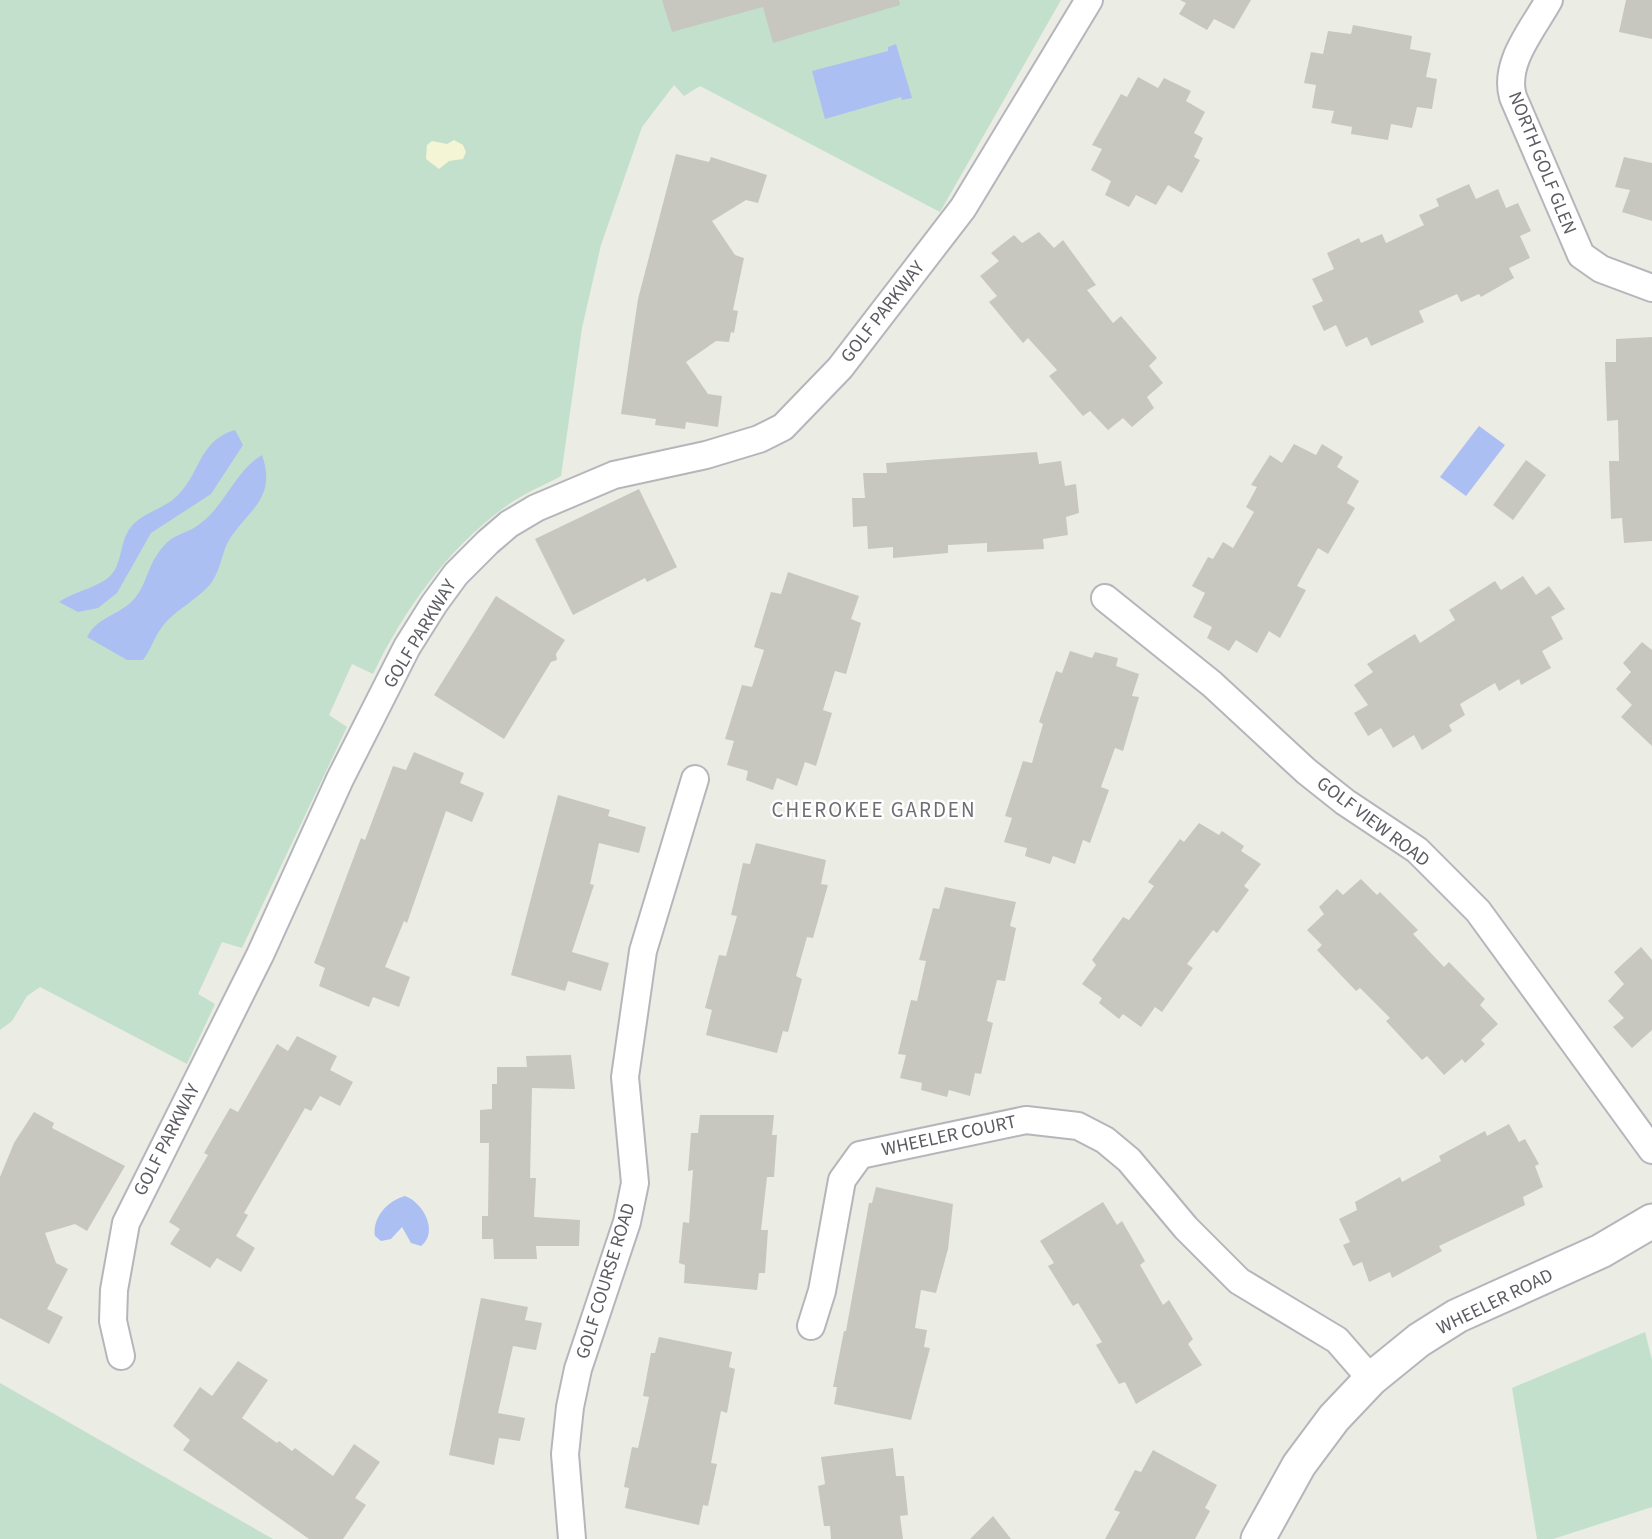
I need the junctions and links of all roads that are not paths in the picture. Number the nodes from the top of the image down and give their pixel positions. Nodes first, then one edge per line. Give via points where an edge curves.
1 (1089, 0) edge
2 (1549, 0) edge
3 (1652, 288) edge
4 (1105, 598) dead end
5 (695, 779) dead end
6 (1652, 1150) edge
7 (1652, 1221) edge
8 (811, 1326) dead end
9 (121, 1356) dead end
10 (1371, 1379) junction
11 (572, 1539) edge
12 (1258, 1539) edge

1 - 9 street, GOLF PARKWAY via 963,208 840,368 783,427 706,455 614,475 537,508 488,542 434,604 340,779 260,955 126,1223 114,1290 113,1321
2 - 3 street, NORTH GOLF GLEN via 1512,67 1513,97 1581,254 1601,269
4 - 6 street, GOLF VIEW ROAD via 1212,684 1306,771 1417,850 1478,911
5 - 11 street, GOLF COURSE ROAD via 643,951 625,1077 635,1183 570,1407 565,1454
7 - 10 street, WHEELER ROAD via 1601,1251 1458,1316
8 - 10 street, WHEELER COURT via 822,1292 842,1180 860,1155 1026,1120 1058,1122 1105,1140 1129,1160 1239,1281 1337,1340
10 - 12 street, WHEELER ROAD via 1298,1465

